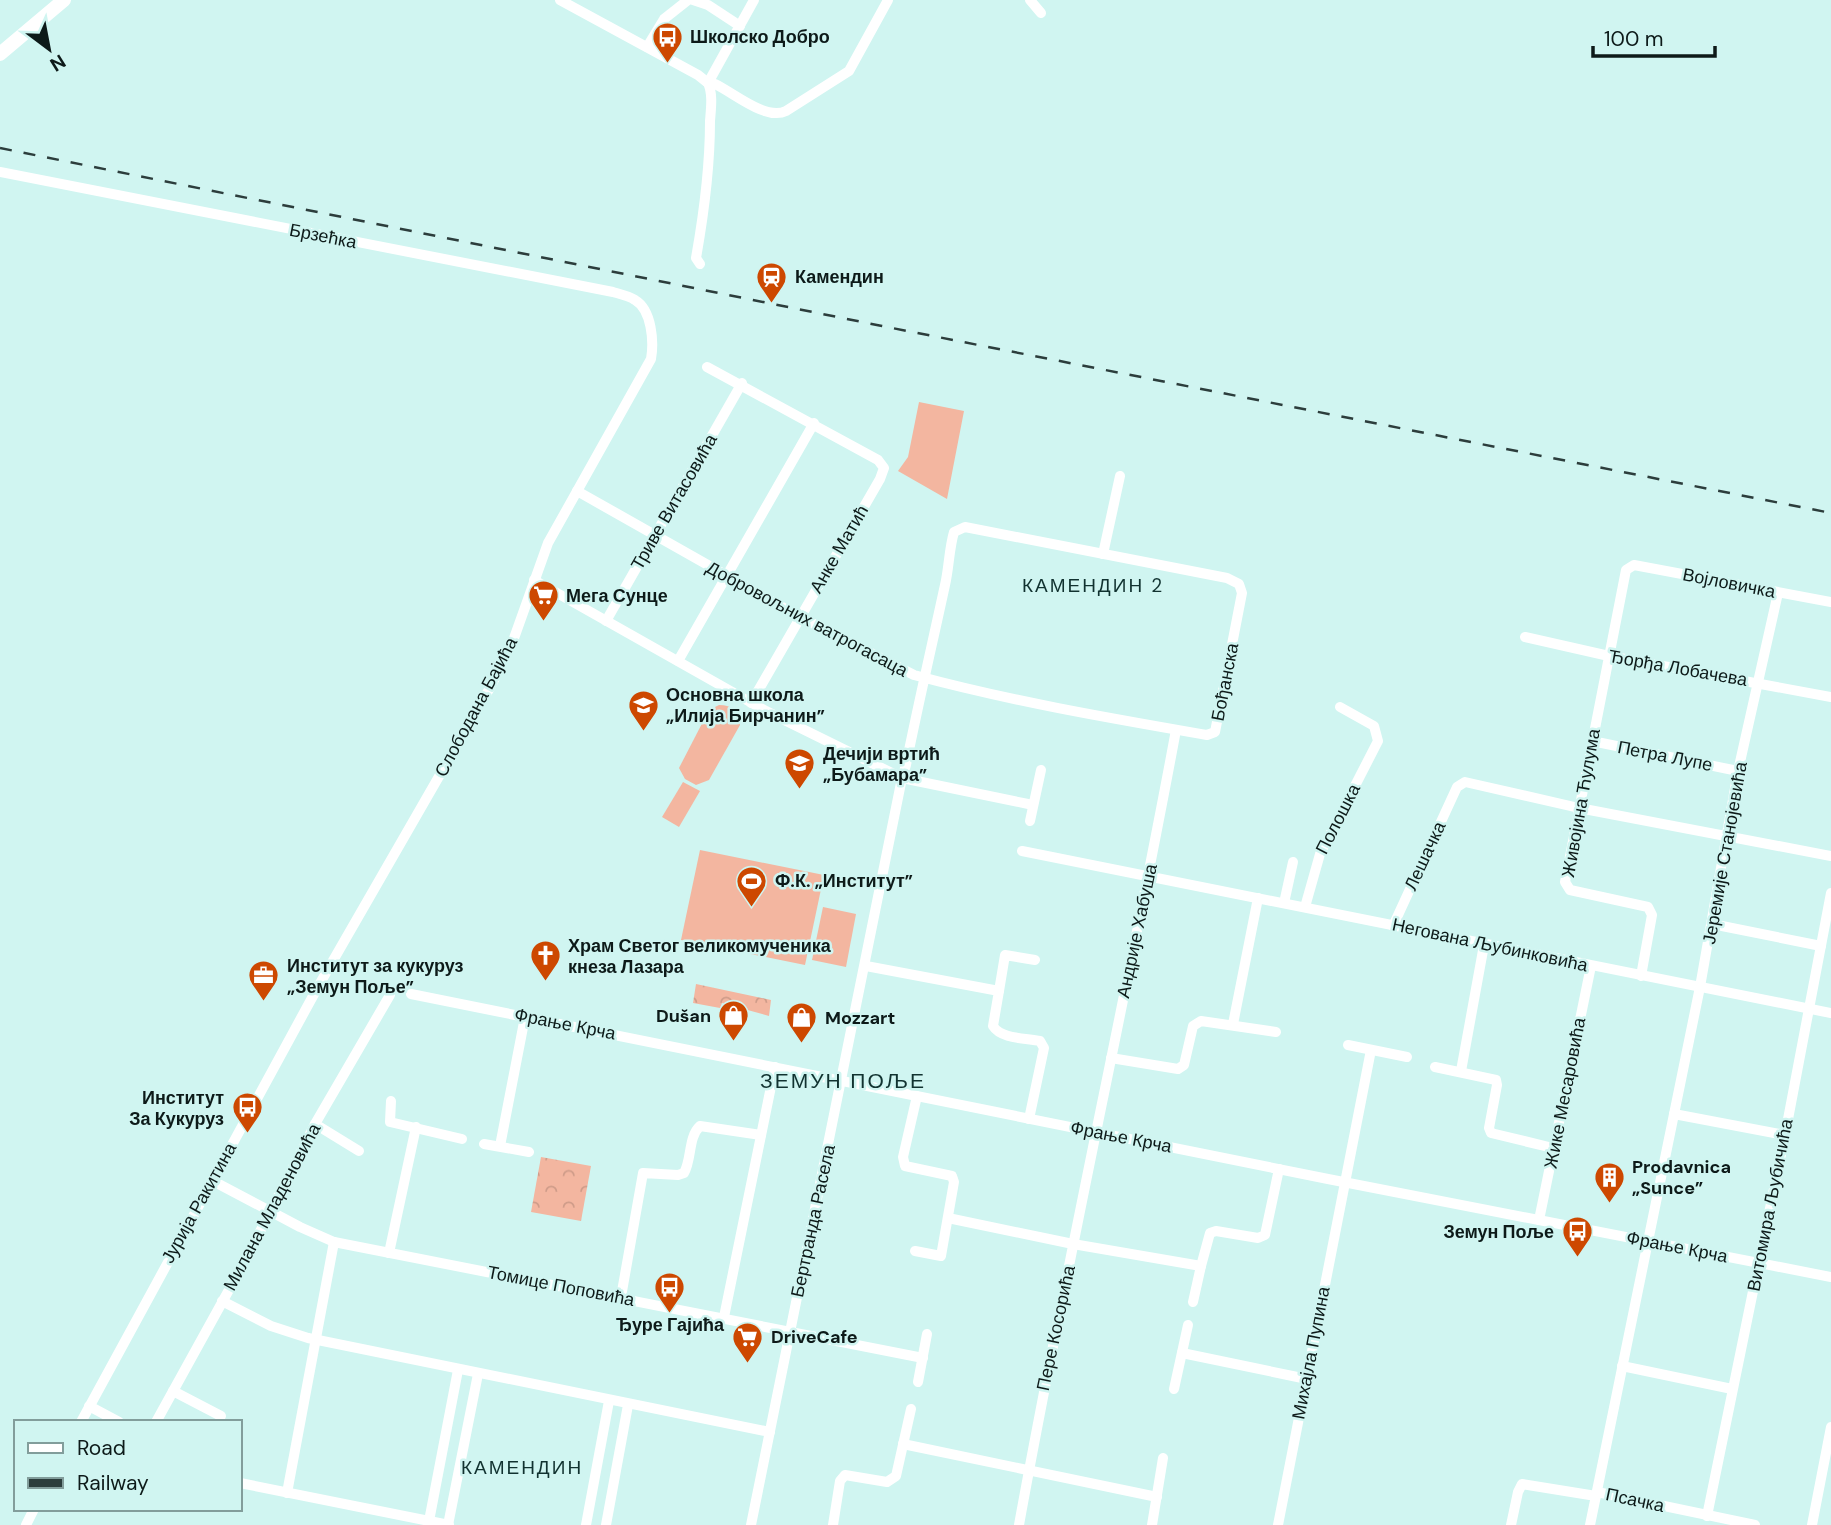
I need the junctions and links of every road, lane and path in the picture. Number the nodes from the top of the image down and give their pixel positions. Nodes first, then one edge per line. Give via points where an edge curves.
1 (64, 0) edge
2 (560, 0) edge
3 (690, 0) edge
4 (754, 0) edge
5 (888, 0) edge
6 (1030, 0) edge
7 (1041, 13) dead end
8 (740, 26) junction
9 (647, 47) junction
10 (0, 54) edge
11 (708, 83) junction
12 (0, 172) edge
13 (700, 264) dead end
14 (643, 307) joint
15 (707, 366) dead end
16 (742, 383) junction
17 (814, 423) junction
18 (1120, 476) dead end
19 (578, 491) junction
20 (655, 535) junction
21 (1103, 554) junction
22 (1628, 567) joint
23 (727, 577) junction
24 (534, 580) junction
25 (1778, 593) junction
26 (1831, 602) edge
27 (800, 617) junction
28 (606, 621) junction
29 (1525, 637) dead end
30 (1609, 656) junction
31 (678, 661) junction
32 (924, 678) junction
33 (1759, 683) junction
34 (1831, 697) edge
35 (751, 703) junction
36 (1340, 707) dead end
37 (1176, 730) junction
38 (1592, 741) junction
39 (1041, 770) dead end
40 (1738, 771) junction
41 (902, 778) junction
42 (1034, 805) junction
43 (1578, 808) junction
44 (1030, 821) dead end
45 (1727, 838) junction
46 (1022, 851) dead end
47 (1831, 856) edge
48 (1293, 862) dead end
49 (1149, 875) junction
50 (1831, 893) edge
51 (1258, 898) junction
52 (1284, 903) junction
53 (1305, 907) junction
54 (1712, 925) junction
55 (1393, 926) junction
56 (1828, 928) edge
57 (1484, 945) junction
58 (1821, 946) junction
59 (1035, 960) dead end
60 (866, 966) junction
61 (1591, 966) junction
62 (1641, 976) junction
63 (319, 985) joint
64 (1700, 987) junction
65 (999, 991) junction
66 (411, 994) dead end
67 (390, 995) dead end
68 (1809, 1009) junction
69 (1831, 1013) edge
70 (525, 1017) junction
71 (1233, 1024) junction
72 (1276, 1032) dead end
73 (1348, 1045) dead end
74 (1371, 1050) junction
75 (1407, 1057) dead end
76 (1111, 1058) junction
77 (1436, 1067) dead end
78 (775, 1068) junction
79 (1461, 1072) junction
80 (841, 1082) junction
81 (917, 1096) junction
82 (391, 1101) dead end
83 (1674, 1114) junction
84 (1029, 1119) junction
85 (315, 1124) junction
86 (416, 1127) junction
87 (1096, 1132) junction
88 (761, 1135) junction
89 (1785, 1135) junction
90 (462, 1139) dead end
91 (484, 1144) dead end
92 (500, 1146) junction
93 (1553, 1148) junction
94 (359, 1152) dead end
95 (529, 1152) dead end
96 (1279, 1168) junction
97 (211, 1180) junction
98 (1345, 1182) junction
99 (270, 1211) junction
100 (948, 1217) junction
101 (1539, 1220) junction
102 (1649, 1241) junction
103 (334, 1242) junction
104 (1073, 1244) junction
105 (915, 1251) dead end
106 (388, 1253) junction
107 (1759, 1263) junction
108 (1201, 1266) junction
109 (1831, 1277) edge
110 (621, 1297) junction
111 (222, 1301) junction
112 (1193, 1302) dead end
113 (724, 1317) junction
114 (1188, 1325) dead end
115 (790, 1332) junction
116 (927, 1334) dead end
117 (317, 1340) junction
118 (1182, 1353) junction
119 (923, 1358) junction
120 (1622, 1366) junction
121 (458, 1370) junction
122 (478, 1374) junction
123 (1307, 1379) junction
124 (918, 1382) dead end
125 (1174, 1389) dead end
126 (1732, 1389) junction
127 (173, 1391) junction
128 (609, 1401) junction
129 (628, 1405) junction
130 (89, 1406) junction
131 (911, 1409) dead end
132 (221, 1416) dead end
133 (81, 1420) edge
134 (115, 1420) edge
135 (157, 1420) edge
136 (1831, 1427) edge
137 (769, 1432) junction
138 (903, 1444) junction
139 (1163, 1458) dead end
140 (1029, 1470) junction
141 (242, 1483) edge
142 (287, 1493) junction
143 (1596, 1494) junction
144 (1157, 1497) junction
145 (1707, 1516) junction
146 (429, 1521) junction
147 (449, 1525) edge
148 (586, 1525) edge
149 (606, 1525) edge
150 (751, 1525) edge
151 (833, 1525) edge
152 (1018, 1525) edge
153 (1152, 1525) edge
154 (1278, 1525) edge
155 (1511, 1525) edge
156 (1590, 1525) edge
157 (1755, 1525) edge
158 (1812, 1525) edge

1 - 10 street
2 - 9 street
3 - 8 street via 708,5
3 - 9 street via 664,19
4 - 8 street
5 - 11 street via 849,71 786,111 771,114
6 - 7 street
8 - 11 street
9 - 11 street
11 - 13 street via 710,153 696,258
12 - 14 street, Брзећка via 613,292
14 - 19 street, Слободана Бајића via 650,329 651,359
15 - 16 street
16 - 17 street
16 - 20 street, Триве Витасовића
17 - 23 street
17 - 27 street, Анке Матић via 884,468
18 - 21 street
19 - 20 street, Добровољних ватрогасаца
19 - 24 street, Слободана Бајића via 548,543
20 - 23 street, Добровољних ватрогасаца
20 - 28 street, Триве Витасовића
21 - 32 street, Бертранда Расела via 956,529
21 - 37 street, Бођанска via 1239,584 1242,593 1215,732
22 - 25 street, Војловичка
22 - 30 street, Живојина Ћулума
23 - 27 street, Добровољних ватрогасаца
23 - 31 street
24 - 28 street
24 - 63 street, Слободана Бајића via 491,686
25 - 26 street, Војловичка
25 - 33 street, Јеремије Станојевића
27 - 32 street, Добровољних ватрогасаца
27 - 35 street, Анке Матић
28 - 31 street
29 - 30 street, Ђорђа Лобачева
30 - 33 street, Ђорђа Лобачева
30 - 38 street, Живојина Ћулума
31 - 35 street
32 - 37 street, Добровољних ватрогасаца
32 - 41 street, Бертранда Расела
33 - 34 street, Ђорђа Лобачева
33 - 40 street, Јеремије Станојевића
35 - 41 street
36 - 53 street, Полошка via 1374,726 1376,747 1320,854
37 - 49 street, Андрије Хабуша
38 - 40 street, Петра Лупе
38 - 43 street, Живојина Ћулума
39 - 42 street
40 - 45 street, Јеремије Станојевића
41 - 42 street
41 - 60 street, Бертранда Расела
42 - 44 street
43 - 45 street
43 - 55 street, Лешачка via 1471,782 1457,786
43 - 62 street, Живојина Ћулума via 1565,885 1570,890 1648,907 1652,915
45 - 47 street
45 - 54 street, Јеремије Станојевића
46 - 49 street, Негована Љубинковића
48 - 52 street
49 - 51 street, Негована Љубинковића
49 - 76 street, Андрије Хабуша
50 - 56 street, Витомира Љубичића
51 - 52 street, Негована Љубинковића
51 - 71 street
52 - 53 street, Негована Љубинковића
53 - 55 street, Негована Љубинковића
54 - 58 street
54 - 64 street, Јеремије Станојевића
55 - 57 street, Негована Љубинковића
56 - 58 street, Витомира Љубичића
57 - 61 street, Негована Љубинковића
57 - 79 street
58 - 68 street, Витомира Љубичића
59 - 65 street via 1006,955
60 - 65 street
60 - 80 street, Бертранда Расела
61 - 62 street, Негована Љубинковића
61 - 93 street, Жике Месаровића
62 - 64 street, Негована Љубинковића
63 - 97 street, Јурија Ракитина
64 - 68 street, Негована Љубинковића
64 - 83 street, Јеремије Станојевића
65 - 84 street via 995,1030 1040,1041 1044,1048
66 - 70 street, Фрање Крча
67 - 85 street, Милана Младеновића
68 - 69 street, Негована Љубинковића
68 - 89 street, Витомира Љубичића
70 - 78 street, Фрање Крча
70 - 92 street
71 - 72 street
71 - 76 street via 1195,1024 1184,1065 1178,1069
73 - 74 street
74 - 75 street
74 - 98 street, Михајла Пупина
76 - 87 street, Андрије Хабуша
77 - 79 street
78 - 80 street, Фрање Крча
78 - 88 street
79 - 93 street via 1497,1082 1491,1133
80 - 81 street, Фрање Крча
80 - 115 street, Бертранда Расела
81 - 84 street, Фрање Крча
81 - 100 street via 902,1161 905,1166 952,1176
82 - 86 street via 390,1122
83 - 89 street
83 - 102 street, Јеремије Станојевића
84 - 87 street, Фрање Крча
85 - 94 street
85 - 99 street, Милана Младеновића
86 - 90 street
86 - 106 street
87 - 96 street, Фрање Крча
87 - 104 street, Пере Косорића
88 - 110 street via 700,1126 684,1173 643,1173
88 - 113 street
89 - 107 street, Витомира Љубичића
91 - 92 street
92 - 95 street
93 - 101 street, Жике Месаровића
96 - 98 street, Фрање Крча
96 - 108 street via 1265,1235 1213,1232 1208,1235
97 - 99 street, Томице Поповића
97 - 130 street, Јурија Ракитина
98 - 101 street, Фрање Крча
98 - 123 street, Михајла Пупина
99 - 103 street, Томице Поповића
99 - 111 street, Милана Младеновића
100 - 104 street
100 - 105 street via 941,1256
101 - 102 street, Фрање Крча
102 - 107 street, Фрање Крча
102 - 120 street, Јеремије Станојевића
103 - 106 street, Томице Поповића
103 - 117 street
104 - 108 street
104 - 140 street, Пере Косорића
106 - 110 street, Томице Поповића
107 - 109 street, Фрање Крча
107 - 126 street, Витомира Љубичића
108 - 112 street
110 - 113 street, Томице Поповића
111 - 117 street via 278,1329
111 - 127 street, Милана Младеновића
113 - 115 street, Томице Поповића
114 - 118 street
115 - 119 street, Томице Поповића
115 - 137 street, Бертранда Расела
116 - 119 street
117 - 121 street
117 - 142 street
118 - 123 street
118 - 125 street
119 - 124 street
120 - 126 street
120 - 143 street, Јеремије Станојевића
121 - 122 street
121 - 146 street
122 - 128 street
122 - 147 street
123 - 154 street, Михајла Пупина
126 - 145 street, Витомира Љубичића
127 - 132 street
127 - 135 street, Милана Младеновића
128 - 129 street
128 - 148 street
129 - 137 street
129 - 149 street
130 - 133 street, Јурија Ракитина
130 - 134 street
131 - 138 street
136 - 158 street
137 - 150 street, Бертранда Расела
138 - 140 street
138 - 151 street via 891,1481 842,1477
139 - 144 street
140 - 144 street
140 - 152 street, Пере Косорића
141 - 142 street
142 - 146 street
143 - 145 street, Псачка
143 - 155 street, Псачка via 1522,1484
143 - 156 street, Јеремије Станојевића
144 - 153 street
145 - 157 street, Псачка
146 - 147 street

